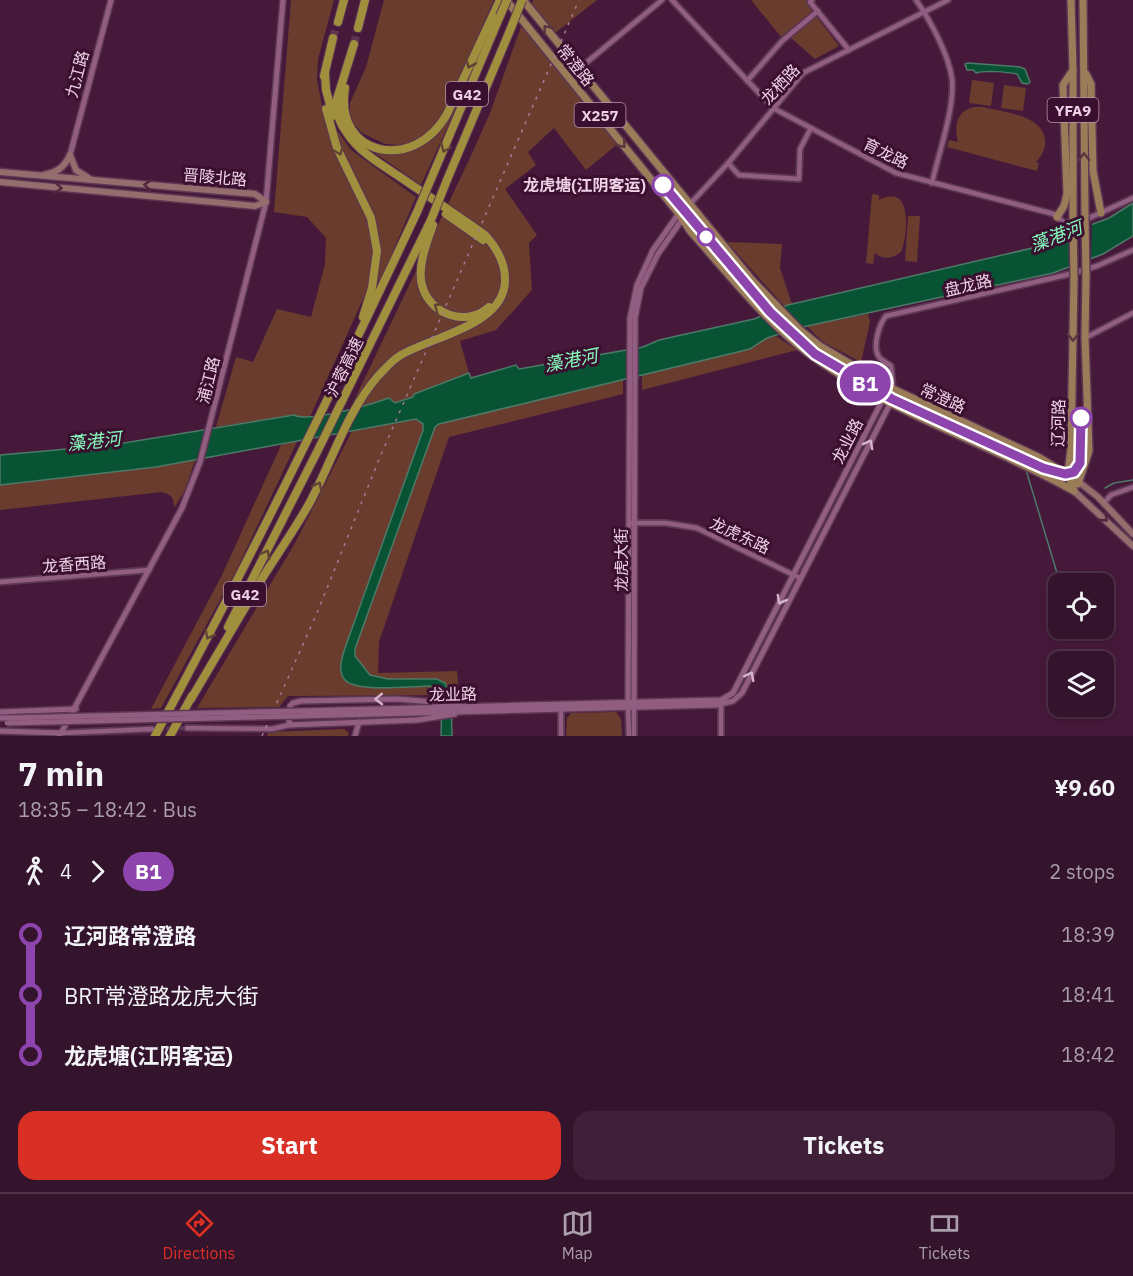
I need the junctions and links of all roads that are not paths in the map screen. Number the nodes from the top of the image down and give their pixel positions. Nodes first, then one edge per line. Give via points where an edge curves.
1 (111, 0) edge
2 (283, 0) edge
3 (344, 0) edge
4 (365, 0) edge
5 (500, 0) edge
6 (507, 0) edge
7 (523, 0) edge
8 (662, 0) edge
9 (672, 0) edge
10 (812, 0) edge
11 (916, 0) edge
12 (948, 0) edge
13 (1071, 0) edge
14 (1083, 0) edge
15 (818, 11) junction
16 (925, 12) junction
17 (498, 14) junction
18 (338, 22) tunnel mouth
19 (358, 28) tunnel mouth
20 (333, 38) tunnel mouth
21 (354, 44) tunnel mouth
22 (849, 50) junction
23 (350, 60) junction
24 (579, 68) junction
25 (1073, 70) junction
26 (1084, 70) junction
27 (325, 73) junction
28 (569, 77) junction
29 (747, 81) junction
30 (773, 108) junction
31 (811, 128) junction
32 (70, 155) junction
33 (728, 163) junction
34 (0, 172) edge
35 (40, 176) junction
36 (93, 181) junction
37 (0, 182) edge
38 (932, 183) junction
39 (1133, 198) edge
40 (266, 202) junction
41 (690, 204) junction
42 (1101, 213) junction
43 (680, 216) junction
44 (1058, 217) junction
45 (432, 221) junction
46 (1133, 250) edge
47 (1133, 313) edge
48 (1085, 338) junction
49 (893, 389) junction
50 (883, 399) junction
51 (891, 402) junction
52 (325, 404) junction
53 (1071, 448) junction
54 (1048, 462) junction
55 (1068, 474) junction
56 (1079, 482) junction
57 (1133, 487) edge
58 (1074, 491) junction
59 (1104, 503) junction
60 (632, 523) junction
61 (1133, 534) edge
62 (1133, 546) edge
63 (150, 570) junction
64 (798, 576) junction
65 (0, 582) edge
66 (191, 699) junction
67 (721, 702) junction
68 (631, 705) junction
69 (560, 706) junction
70 (76, 708) junction
71 (454, 709) junction
72 (437, 710) junction
73 (0, 712) edge
74 (0, 718) edge
75 (7, 720) junction
76 (359, 722) junction
77 (0, 724) edge
78 (289, 725) junction
79 (187, 728) tunnel mouth
80 (0, 731) edge
81 (154, 732) edge
82 (60, 735) edge
83 (170, 736) edge
84 (355, 736) edge
85 (561, 736) edge
86 (629, 736) edge
87 (634, 736) edge
88 (721, 736) edge

1 - 32 street, 九江路
2 - 40 street, 浦江路
3 - 18 highway
4 - 19 highway
5 - 17 highway
6 - 17 highway, 沪蓉高速 / G42, bridge
6 - 28 main road, 常澄路 / X257
24 -> 7 main road, 常澄路 / X257
7 - 45 highway, 沪蓉高速 / G42, bridge
8 - 24 street
9 - 29 street, 育龙路
10 - 15 street
11 - 16 street
12 - 16 street, 龙栖路
13 - 25 main road, YFA9
14 - 26 main road, YFA9
15 - 22 street
15 - 29 street via 782,41
16 - 22 street, 龙栖路
16 - 38 street via 952,79 952,99
17 -> 23 highway via 442,122 430,137 415,146 398,150 380,148 364,142 350,127 343,97
17 -> 52 highway, 沪蓉高速 / G42, bridge via 417,212
20 - 27 highway
21 - 23 highway
22 - 30 street, 龙栖路 via 803,73
66 -> 23 highway via 308,505 358,403 377,377 399,356 488,314 504,291 506,276 501,257 485,235 387,168 347,135 336,107
24 - 28 street
24 - 41 main road, 常澄路 / X257
25 - 44 main road via 1063,86 1067,194
25 -> 53 main road, 辽河路 / YFA9, bridge
26 - 42 main road via 1091,84 1093,171
48 -> 26 main road, 辽河路 / YFA9, bridge
27 -> 45 highway via 334,118 351,146 483,240 496,257 501,286 492,303 478,315 454,317 427,299 421,269
27 -> 52 highway via 326,108 337,148 371,218 377,251 372,288 361,321
28 -> 43 main road, 常澄路 / X257
29 - 30 street, 育龙路
30 - 31 street, 育龙路
30 - 33 street, 龙栖路
31 - 33 street via 800,149 799,179 739,175
31 - 38 street, 育龙路 via 896,173
32 - 35 main road via 58,170
32 - 36 main road via 76,170
33 - 41 street, 龙栖路
34 - 35 main road, 晋陵北路
35 - 36 main road, 晋陵北路
40 -> 36 main road, 晋陵北路 via 255,194
37 -> 40 main road, 晋陵北路 via 255,206
38 - 44 street, 育龙路
39 - 42 street, 育龙路
40 - 63 street, 浦江路 via 200,462
41 - 43 street via 684,206
41 - 49 main road, 常澄路 / X257 via 752,280 800,330
42 - 44 street, 育龙路 via 1076,224
43 - 50 main road, 常澄路 / X257 via 785,335 836,372
43 - 60 street, 龙虎大街 via 653,250 637,285 630,318
66 -> 45 highway, 沪蓉高速 / G42
46 - 49 street, 盘龙路 via 1070,274 886,316 881,321 876,347 879,357 891,366
47 - 48 street
48 - 56 main road, 辽河路 / YFA9 via 1089,451
49 - 50 street, 龙业路
49 - 51 street, 龙业路
49 - 54 main road, 常澄路
50 - 51 main road, 常澄路
50 - 64 street, 龙业路
51 - 58 main road, 常澄路
64 -> 51 street, 龙业路
52 -> 81 highway, G42 via 244,570
53 - 54 main road via 1065,464
53 - 55 main road, 辽河路 / YFA9
54 - 55 main road, 常澄路
55 - 56 main road, 常澄路
55 - 58 main road, 辽河路 / YFA9
56 - 58 main road, 辽河路 / YFA9
56 - 59 main road
57 - 59 street via 1111,495
58 -> 62 main road
59 - 61 main road
60 - 64 street, 龙虎东路 via 697,528
60 - 68 street, 龙虎大街
63 - 65 street, 龙香西路
63 - 70 street, 浦江路
64 - 67 street, 龙业路 via 733,693
66 - 83 highway, 沪蓉高速 / G42
67 - 68 street, 龙业路
67 - 88 street
68 - 69 street, 龙业路
68 - 86 street, 龙虎大街
68 - 87 street, 龙虎大街
69 - 71 street, 龙业路
69 - 85 street
70 - 73 street
70 - 82 street, 浦江路
71 - 72 street, 龙业路
71 - 72 street
72 - 75 street, 龙业路, bridge
72 - 76 street via 417,720
72 -> 78 street via 396,699 301,701 290,706
74 - 75 street, 龙业路
75 - 77 street, 龙业路
76 - 78 street
76 - 84 street
78 - 79 street via 272,729
80 - 82 street
81 - 82 street

